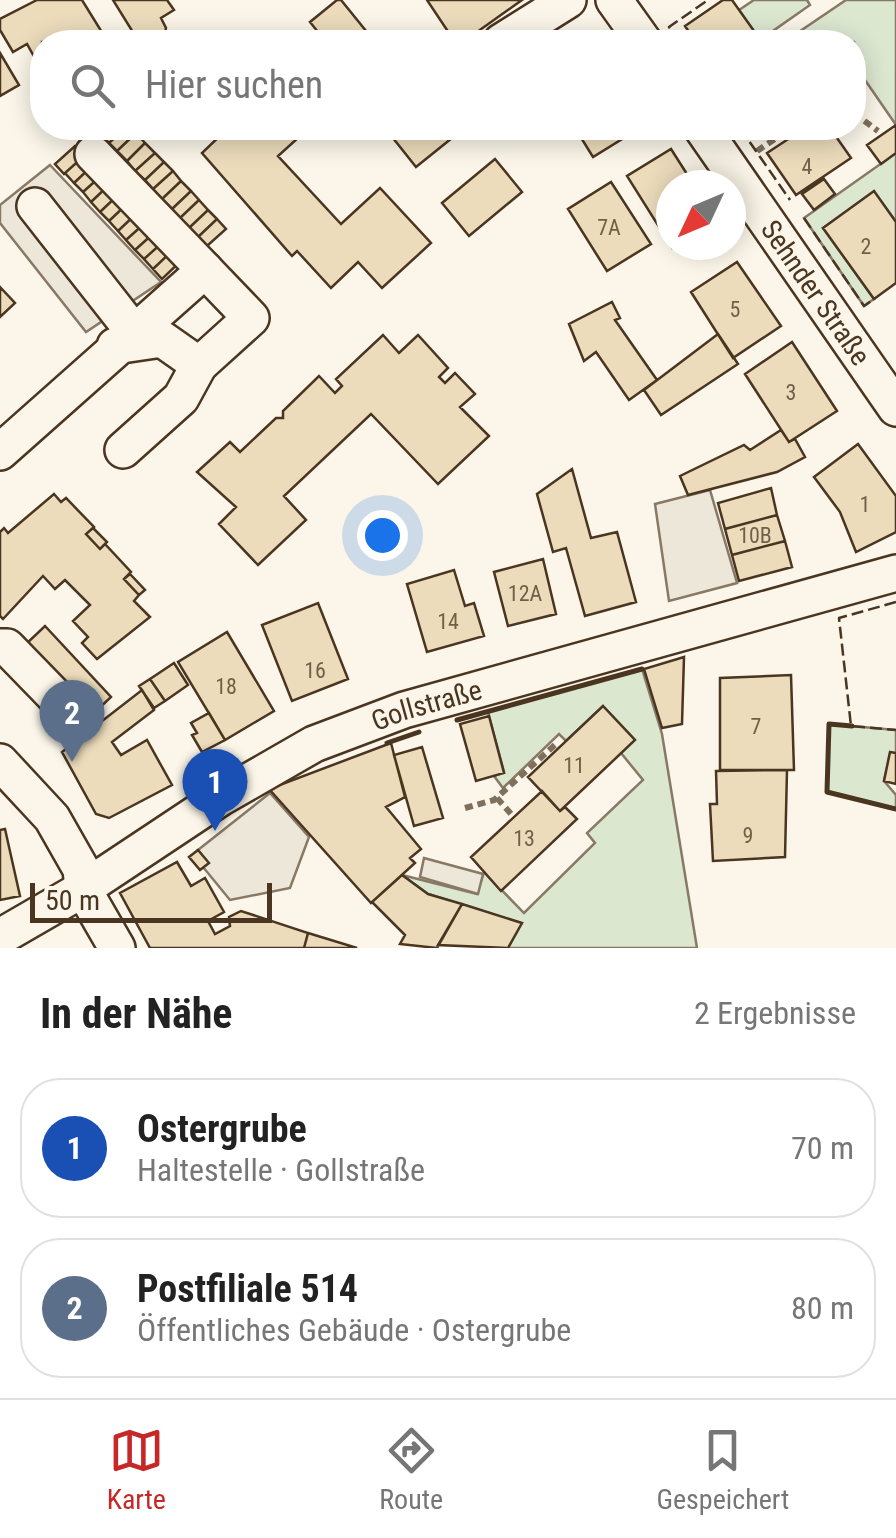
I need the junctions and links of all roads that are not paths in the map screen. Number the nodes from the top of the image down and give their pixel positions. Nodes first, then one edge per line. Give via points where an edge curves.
1 (568, 0) edge
2 (614, 0) edge
3 (519, 30) edge
4 (635, 30) edge
5 (710, 140) edge
6 (93, 154) dead end
7 (35, 206) dead end
8 (205, 270) junction
9 (124, 338) junction
10 (199, 366) junction
11 (896, 408) edge
12 (123, 450) dead end
13 (0, 452) edge
14 (896, 572) edge
15 (0, 647) edge
16 (77, 719) dead end
17 (0, 762) edge
18 (84, 889) junction
19 (0, 936) edge
20 (117, 948) edge

1 - 3 street
2 - 4 street
5 - 11 street, Sehnder Straße
6 - 8 street
7 - 9 street
8 - 9 street
8 - 10 street via 251,318
9 - 10 street via 162,339
9 - 13 street
10 - 12 street via 181,398
14 - 18 street, Gollstraße via 430,703 314,744
15 - 16 street
17 - 18 street via 52,818 81,869
18 - 19 street, Gollstraße
18 - 20 street

